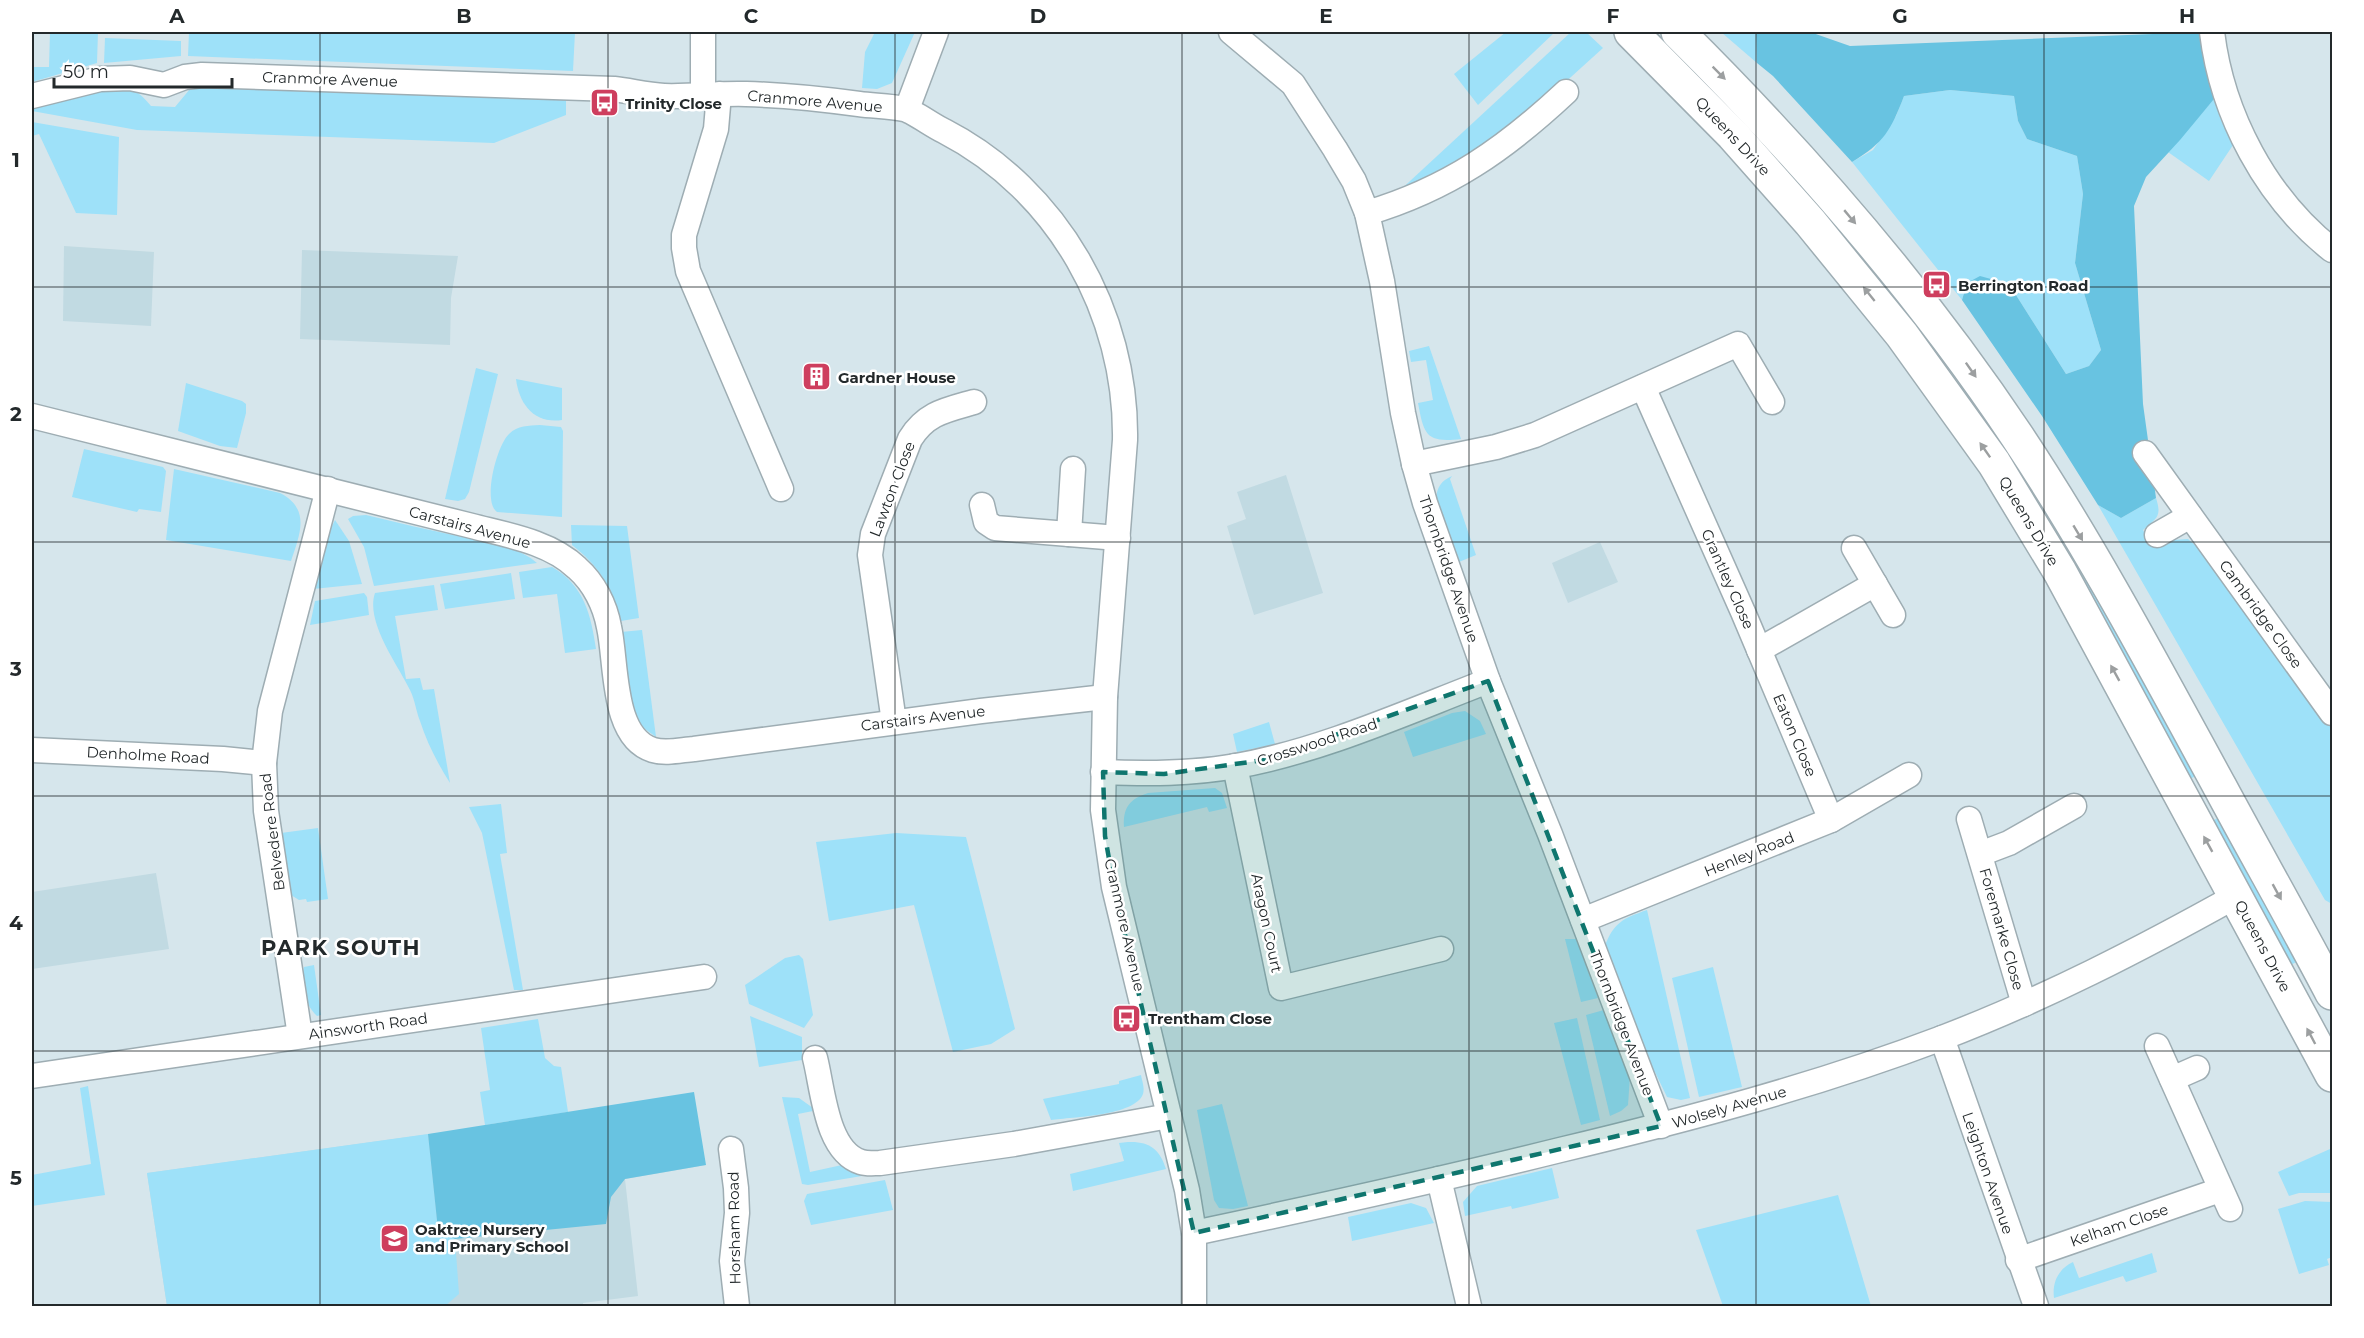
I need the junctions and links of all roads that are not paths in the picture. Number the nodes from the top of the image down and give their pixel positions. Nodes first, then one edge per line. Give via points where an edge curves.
1 (703, 32) edge
2 (936, 32) edge
3 (1231, 32) edge
4 (1631, 32) edge
5 (1678, 32) edge
6 (2212, 32) edge
7 (1566, 92) dead end
8 (711, 94) junction
9 (32, 96) edge
10 (907, 110) junction
11 (1367, 213) junction
12 (2332, 250) edge
13 (1643, 387) junction
14 (974, 402) dead end
15 (1772, 402) dead end
16 (32, 416) edge
17 (2145, 453) dead end
18 (1414, 464) junction
19 (1073, 469) dead end
20 (328, 489) junction
21 (781, 489) dead end
22 (982, 505) dead end
23 (2190, 516) junction
24 (1069, 534) junction
25 (2157, 535) dead end
26 (1118, 538) junction
27 (1854, 548) dead end
28 (1875, 584) junction
29 (1893, 615) dead end
30 (1759, 650) junction
31 (1488, 681) junction
32 (1105, 698) junction
33 (2332, 713) edge
34 (894, 722) junction
35 (32, 750) edge
36 (264, 763) junction
37 (1235, 766) junction
38 (1103, 772) junction
39 (1909, 775) dead end
40 (2074, 806) dead end
41 (1969, 819) dead end
42 (1831, 820) junction
43 (1980, 854) junction
44 (2236, 896) junction
45 (1583, 920) junction
46 (1441, 949) dead end
47 (704, 977) dead end
48 (2332, 993) edge
49 (2024, 1004) junction
50 (300, 1036) junction
51 (1942, 1038) junction
52 (2157, 1046) dead end
53 (815, 1058) dead end
54 (2198, 1068) dead end
55 (2332, 1075) edge
56 (32, 1076) edge
57 (2172, 1079) junction
58 (1169, 1116) junction
59 (1661, 1126) junction
60 (731, 1149) dead end
61 (1439, 1179) junction
62 (1194, 1233) junction
63 (2018, 1260) junction
64 (736, 1306) edge
65 (1194, 1306) edge
66 (1469, 1306) edge
67 (2036, 1306) edge

1 - 8 street
2 - 10 street
3 - 11 street, Thornbridge Avenue via 1293,84 1354,181
44 -> 4 main road, Queens Drive via 2060,572 1966,423 1902,335 1810,222 1733,135
5 -> 48 main road via 1797,154 1890,264 2016,434 2123,607
6 - 12 street via 2222,85 2244,138 2277,193
7 - 11 street via 1529,127 1484,160 1427,192
8 - 9 street, Cranmore Avenue via 667,96 614,89 202,75 164,85 130,78 100,79
8 - 10 street, Cranmore Avenue via 778,96
8 - 21 street via 716,129 687,225 684,248 688,271
10 - 26 street, Cranmore Avenue via 964,142 1031,196 1067,242 1093,288 1116,354 1125,417
11 - 18 street, Thornbridge Avenue
13 - 15 street via 1738,344
13 - 18 street via 1535,435
13 - 30 street, Grantley Close
14 - 34 street, Lawton Close via 928,417 918,426 873,534 870,555
16 - 20 street, Carstairs Avenue
17 - 23 street, Cambridge Close
18 - 31 street, Thornbridge Avenue
19 - 24 street
20 - 34 street, Carstairs Avenue via 517,537 561,555 577,567 596,592 606,614 624,720 637,741 653,750 694,749
20 - 36 street, Belvedere Road via 270,711
22 - 24 street via 986,522 995,528
23 - 25 street
23 - 33 street, Cambridge Close
24 - 26 street
26 - 32 street, Cranmore Avenue
27 - 28 street
28 - 29 street
28 - 30 street, Grantley Close
30 - 42 street, Eaton Close
31 - 37 street, Crosswood Road via 1308,747
31 - 45 street, Thornbridge Avenue
32 - 34 street, Carstairs Avenue
32 - 38 street, Cranmore Avenue
35 - 36 street, Denholme Road
36 - 50 street, Belvedere Road via 266,810
37 - 38 street, Crosswood Road via 1164,774
37 - 46 street, Aragon Court via 1281,988
38 - 58 street, Cranmore Avenue via 1105,836 1114,887
39 - 42 street, Henley Road
40 - 43 street, Foremarke Close via 2009,843
41 - 43 street, Foremarke Close
42 - 45 street, Henley Road
43 - 49 street, Foremarke Close
44 - 49 street, Wolsely Avenue
55 -> 44 main road, Queens Drive
45 - 59 street, Thornbridge Avenue
47 - 50 street, Ainsworth Road
49 - 51 street, Wolsely Avenue
50 - 56 street, Ainsworth Road
51 - 59 street, Wolsely Avenue via 1755,1101
51 - 63 street, Leighton Avenue
52 - 57 street, Kelham Close
53 - 58 street via 833,1134 841,1149 862,1163 1014,1144
54 - 57 street
57 - 63 street, Kelham Close via 2225,1200
58 - 62 street, Cranmore Avenue
59 - 61 street, Wolsely Avenue
60 - 64 street, Horsham Road via 737,1213 732,1261
61 - 62 street, Wolsely Avenue
61 - 66 street
62 - 65 street, Cranmore Avenue
63 - 67 street, Leighton Avenue

